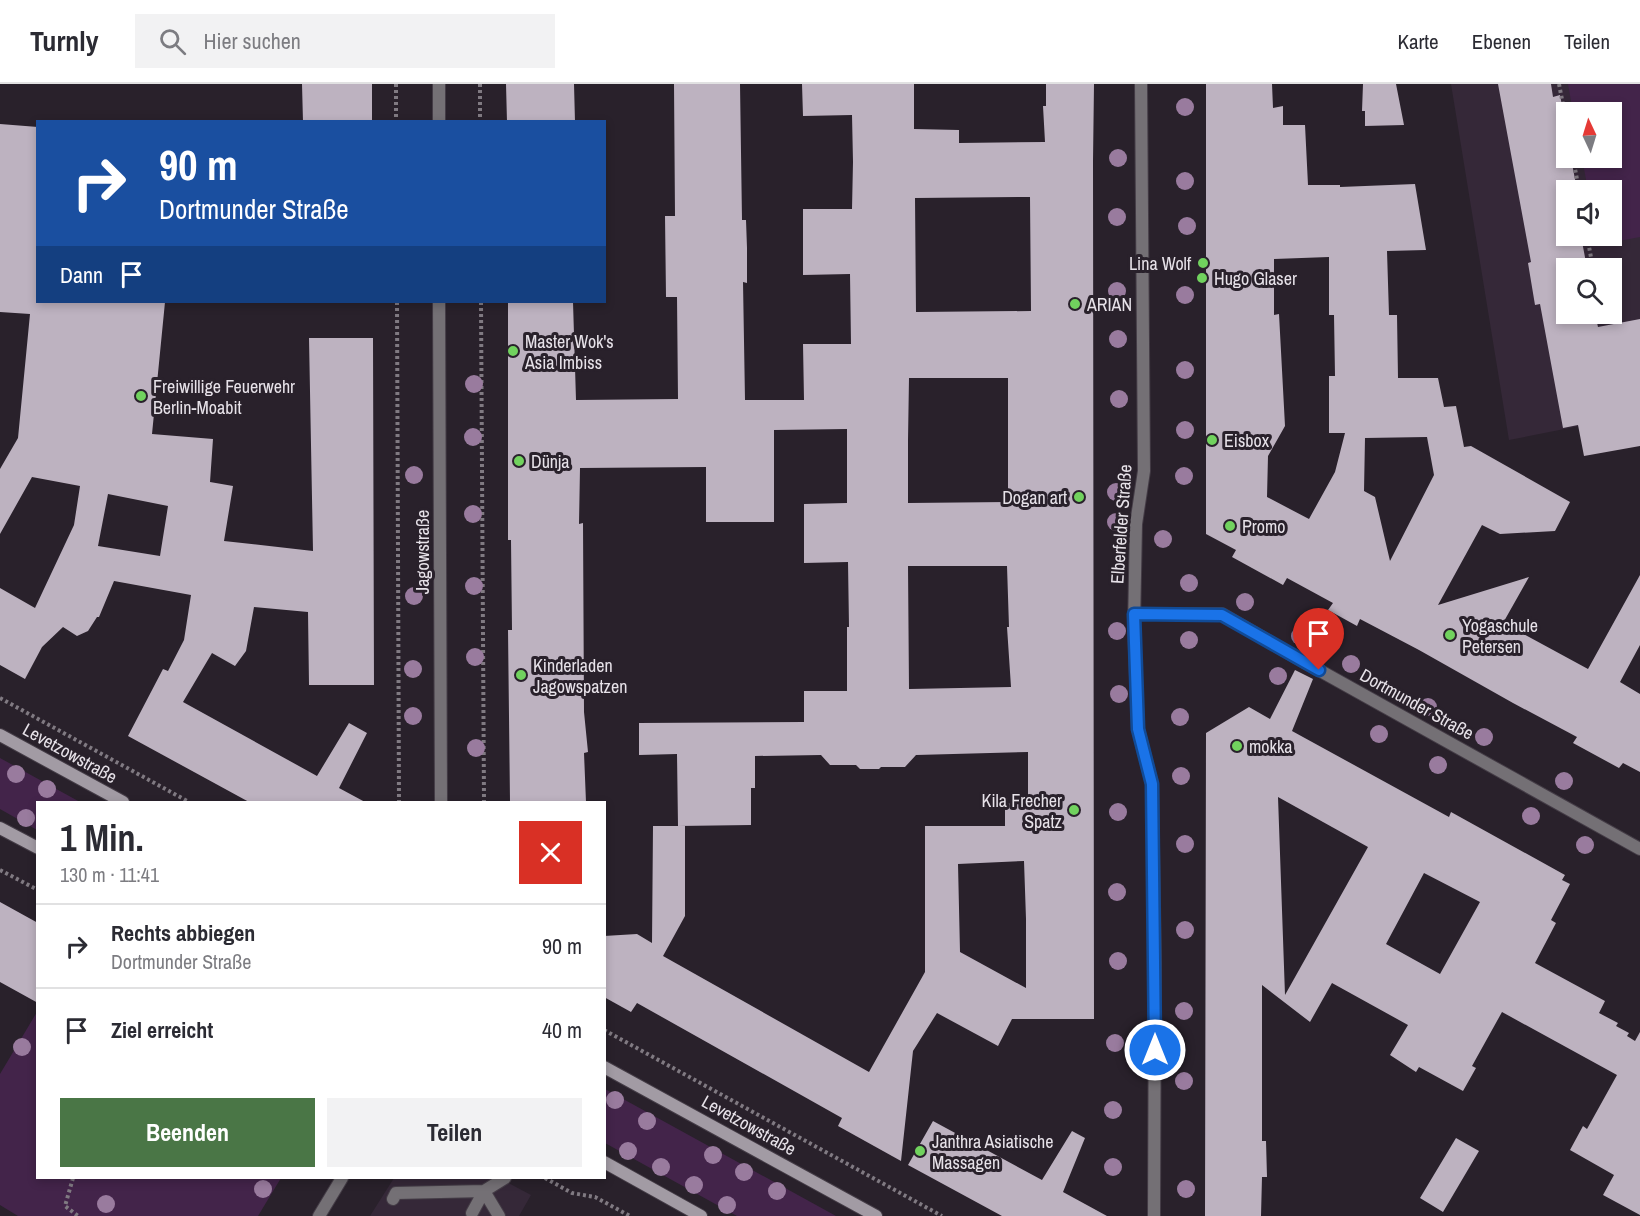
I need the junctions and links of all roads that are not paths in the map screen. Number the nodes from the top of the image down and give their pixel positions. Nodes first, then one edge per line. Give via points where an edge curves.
1 (439, 84) edge
2 (1141, 84) edge
3 (439, 120) edge
4 (439, 303) edge
5 (1134, 614) junction
6 (0, 735) edge
7 (121, 801) edge
8 (441, 801) edge
9 (0, 828) edge
10 (36, 847) edge
11 (1640, 849) edge
12 (606, 1068) edge
13 (606, 1163) edge
14 (341, 1179) edge
15 (504, 1179) edge
16 (484, 1191) junction
17 (393, 1199) dead end
18 (472, 1213) dead end
19 (319, 1216) edge
20 (499, 1216) edge
21 (701, 1216) edge
22 (876, 1216) edge
23 (1154, 1216) edge

1 - 3 street
2 - 5 street, Elberfelder Straße via 1144,471 1136,524
4 - 8 street, Jagowstraße
5 - 11 street, Dortmunder Straße via 1222,615
5 - 23 street, Elberfelder Straße via 1138,729 1152,784
6 - 7 main road, Levetzowstraße
9 - 10 main road
12 - 22 main road, Levetzowstraße
13 - 21 main road
14 - 19 street
15 - 16 street
16 - 17 street via 435,1196 396,1193
16 - 18 street
16 - 20 street

